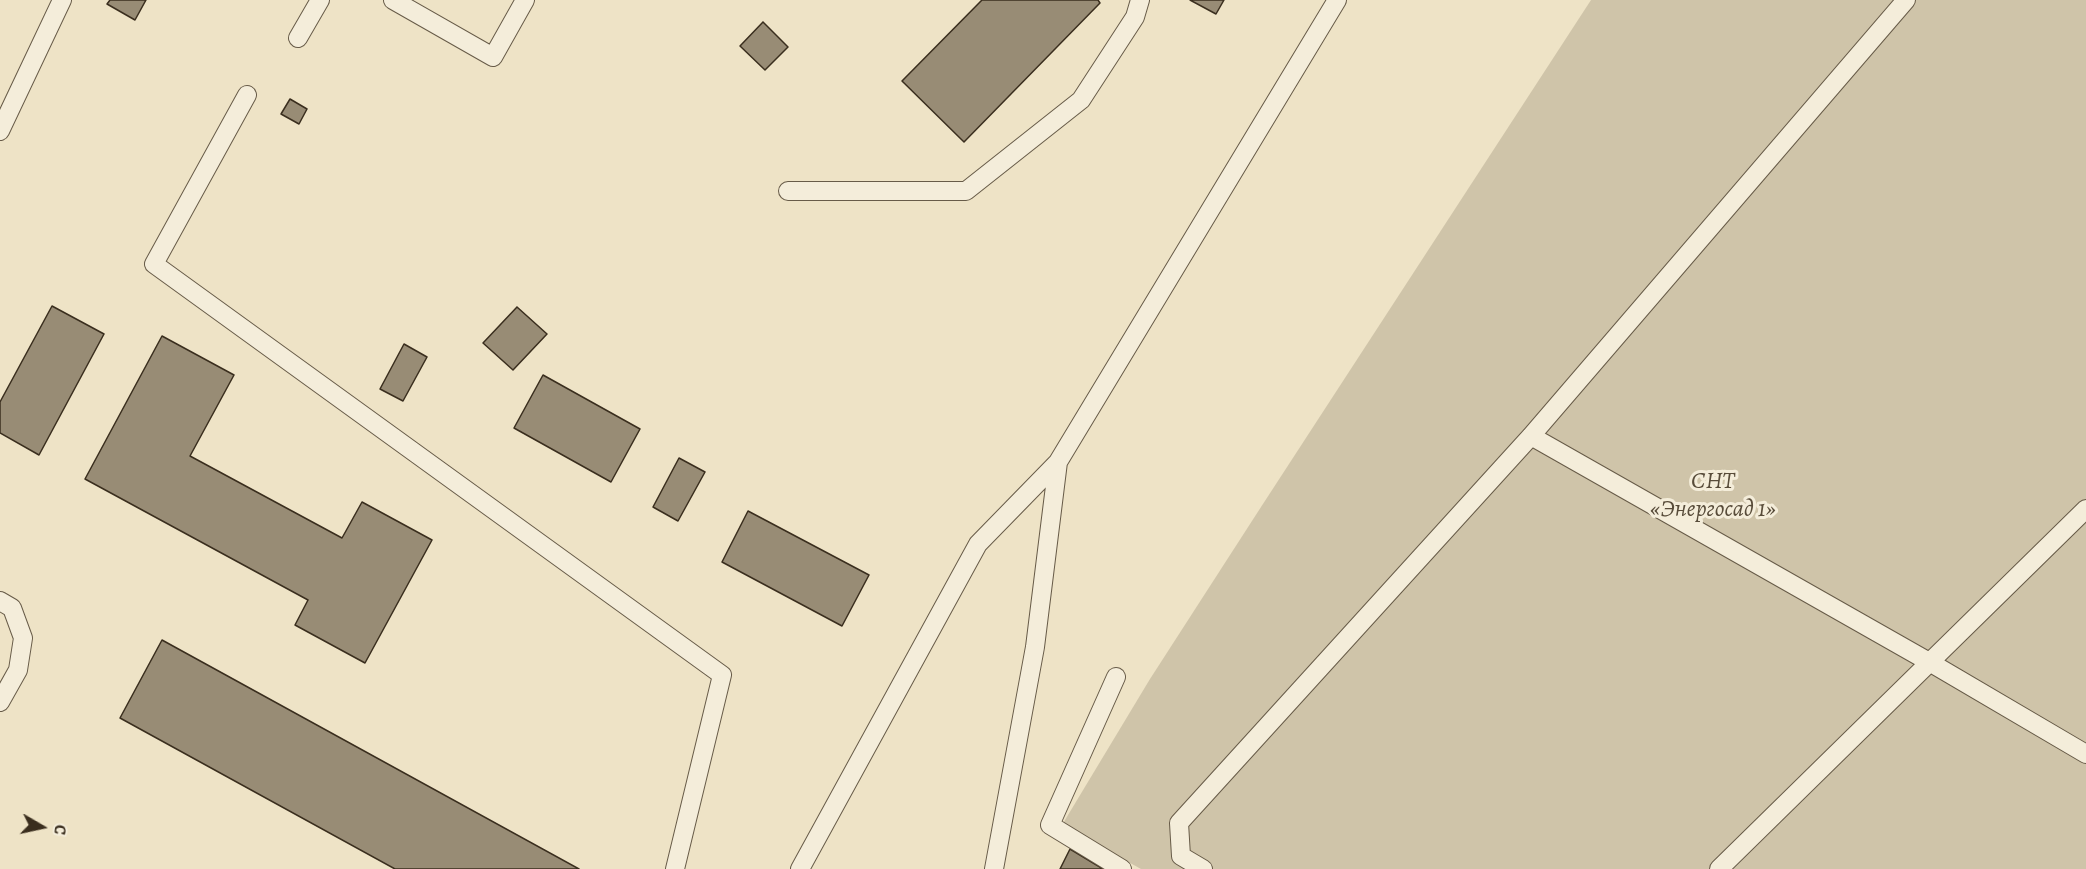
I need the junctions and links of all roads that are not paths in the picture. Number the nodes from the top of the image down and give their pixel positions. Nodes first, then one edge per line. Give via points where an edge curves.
1 (62, 0) edge
2 (320, 0) edge
3 (393, 0) edge
4 (525, 0) edge
5 (1140, 0) edge
6 (1337, 0) edge
7 (1906, 0) edge
8 (298, 38) dead end
9 (247, 95) dead end
10 (0, 131) edge
11 (788, 191) dead end
12 (1531, 436) junction
13 (1058, 462) junction
14 (2086, 509) edge
15 (0, 601) edge
16 (1931, 663) junction
17 (1116, 677) dead end
18 (0, 702) edge
19 (2086, 754) edge
20 (675, 869) edge
21 (800, 869) edge
22 (994, 869) edge
23 (1122, 869) edge
24 (1203, 869) edge
25 (1719, 869) edge

1 - 10 lane
2 - 8 lane
3 - 4 lane via 493,57
5 - 11 lane via 1135,18 1081,100 966,191
6 - 13 lane
7 - 12 lane
9 - 20 lane via 154,264 722,675
12 - 16 lane
12 - 24 lane via 1179,823 1181,856
13 - 21 lane via 978,544
13 - 22 lane via 1035,647
14 - 16 lane
15 - 18 lane via 12,608 23,638 18,670
16 - 19 lane
16 - 25 lane
17 - 23 lane via 1050,825

